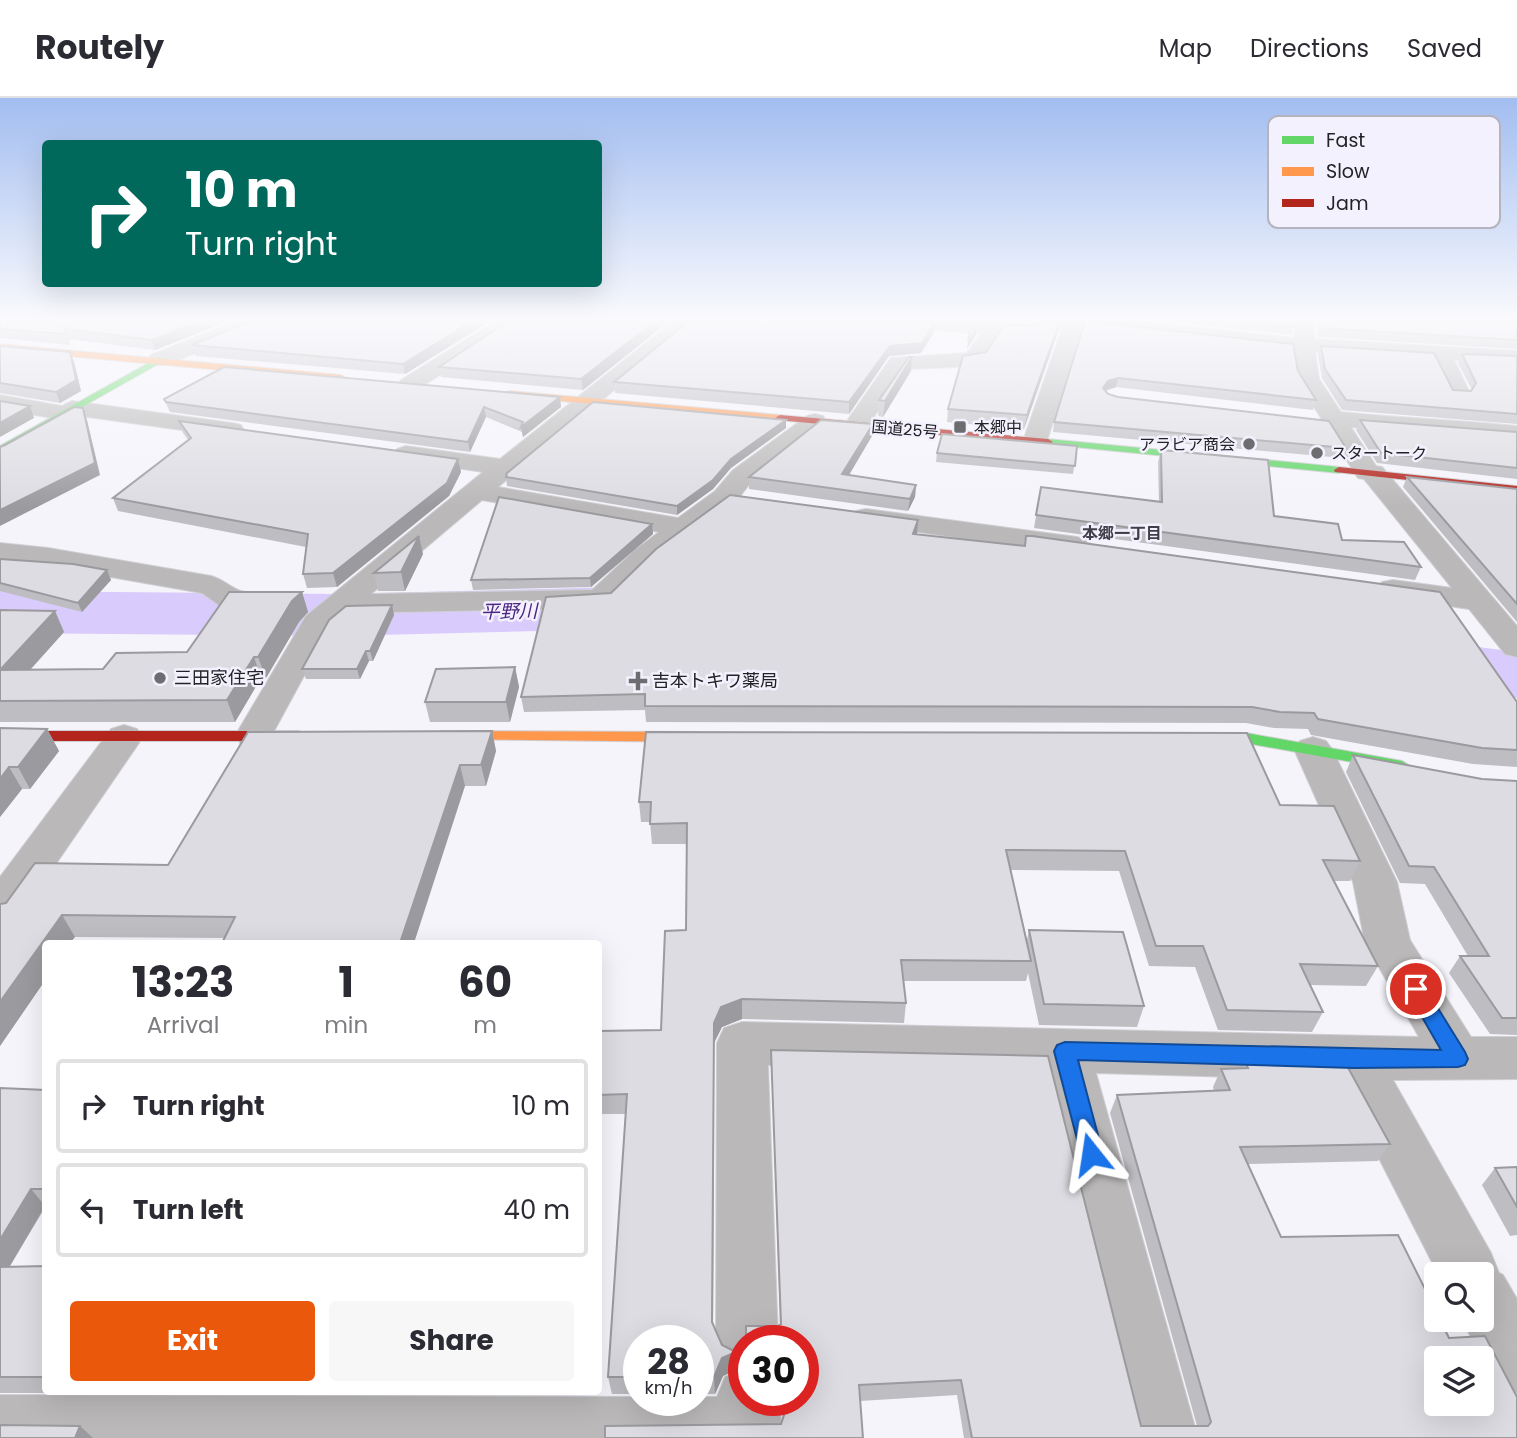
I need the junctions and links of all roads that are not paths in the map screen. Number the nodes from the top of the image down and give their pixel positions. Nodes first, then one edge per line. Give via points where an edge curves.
1 (120, 382) edge
2 (414, 382) edge
3 (610, 382) edge
4 (886, 382) edge
5 (1054, 382) edge
6 (1310, 382) edge
7 (1454, 382) edge
8 (387, 383) edge
9 (408, 385) junction
10 (436, 387) edge
11 (490, 392) edge
12 (1459, 393) edge
13 (585, 401) junction
14 (0, 402) edge
15 (68, 410) junction
16 (1307, 419) edge
17 (1334, 420) junction
18 (815, 421) junction
19 (856, 425) junction
20 (257, 433) edge
21 (1517, 433) edge
22 (1035, 440) junction
23 (0, 450) edge
24 (381, 450) edge
25 (504, 467) junction
26 (1370, 473) junction
27 (1517, 489) edge
28 (476, 491) junction
29 (844, 514) edge
30 (684, 528) junction
31 (1107, 550) edge
32 (0, 552) edge
33 (1369, 586) edge
34 (1479, 601) junction
35 (334, 609) junction
36 (1517, 647) edge
37 (0, 736) edge
38 (254, 736) junction
39 (321, 736) edge
40 (429, 736) edge
41 (124, 737) junction
42 (717, 737) edge
43 (1176, 738) edge
44 (1313, 749) junction
45 (1420, 769) edge
46 (0, 910) edge
47 (1065, 1051) junction
48 (1517, 1058) edge
49 (1354, 1059) junction
50 (1458, 1059) junction
51 (1464, 1262) edge
52 (1494, 1318) edge
53 (747, 1325) edge
54 (1517, 1361) edge
55 (748, 1416) edge
56 (0, 1428) edge
57 (1165, 1438) edge

1 - 15 main road
2 - 9 street
3 - 13 street
4 - 19 street
5 - 22 street
6 - 17 street
7 - 12 street
8 - 9 main road
9 - 10 main road
11 - 13 main road, 国道25号
13 - 18 main road, 国道25号
13 - 25 street
14 - 15 street
15 - 20 street
15 - 23 main road
16 - 17 street
17 - 21 street
17 - 26 street
18 - 19 main road, 国道25号
18 - 30 street via 742,476 738,499
19 - 22 main road, 国道25号
22 - 26 main road, 国道25号
24 - 25 street
25 - 28 street
26 - 27 main road, 国道25号
26 - 34 street
28 - 30 street
28 - 35 street
29 - 31 street
30 - 35 street via 600,599
32 - 35 street via 211,585 234,601
33 - 34 street
34 - 36 street
35 - 38 street
37 - 41 main road
38 - 39 main road
38 - 41 main road
40 - 42 main road
41 - 46 street
43 - 44 main road via 1245,738
44 - 45 main road
44 - 50 street via 1374,882 1388,943
47 - 49 street
47 - 53 street via 741,1043
47 - 57 street
48 - 50 street
49 - 50 street
49 - 51 street
52 - 54 street
55 - 56 street via 748,1430

